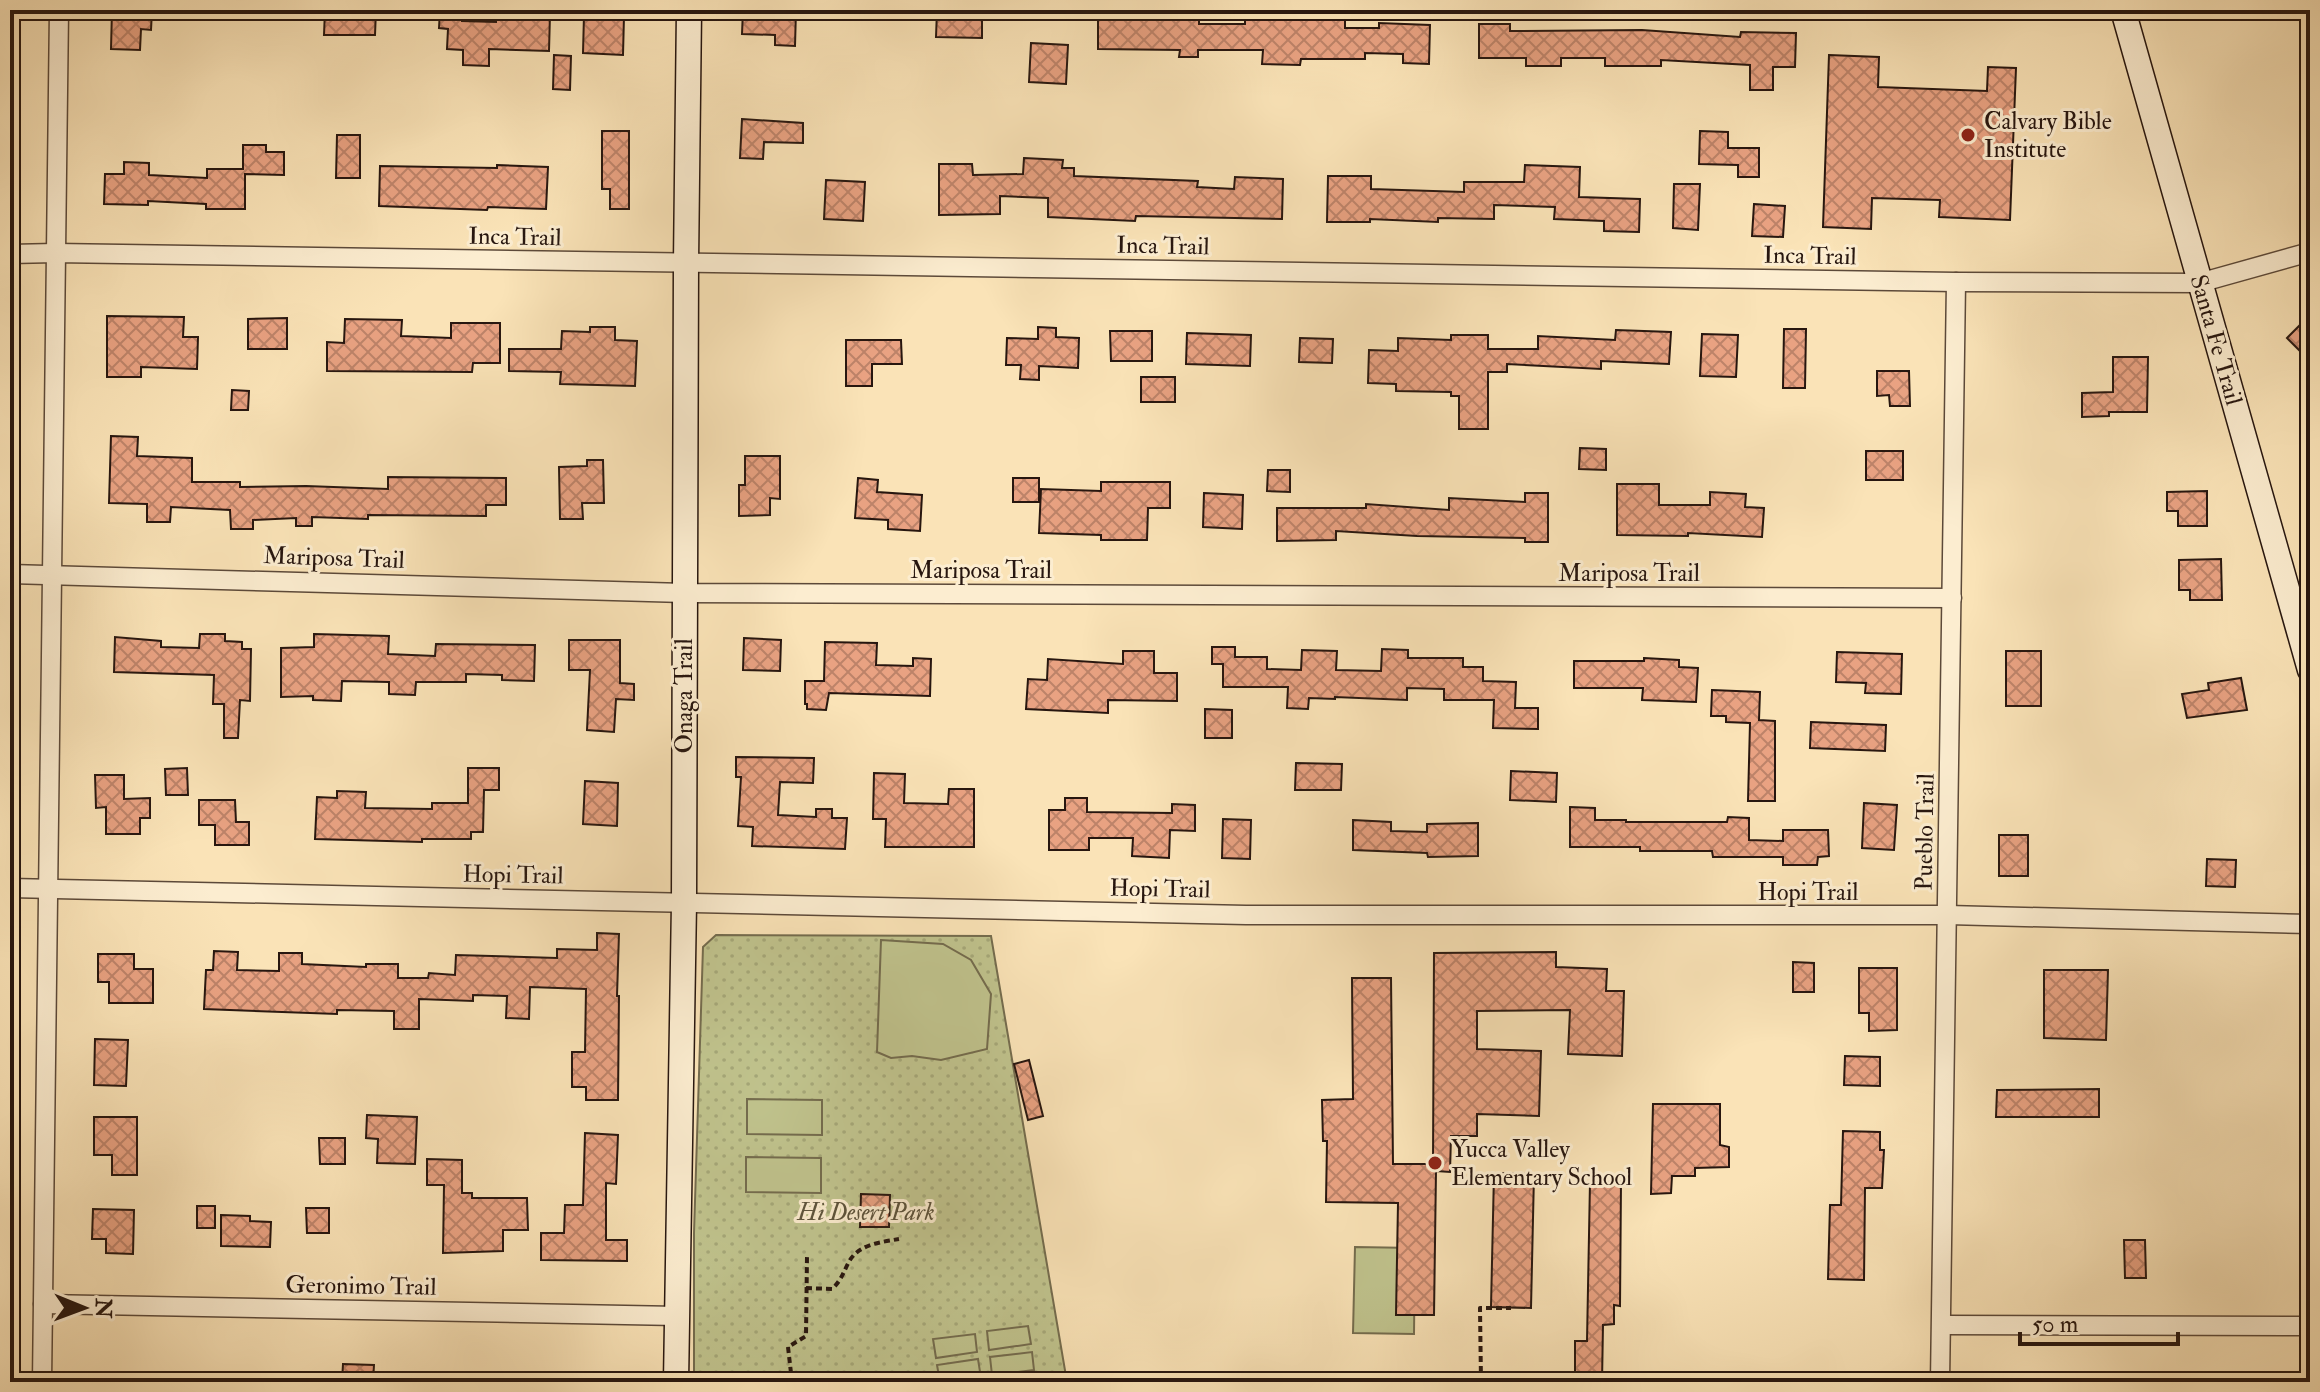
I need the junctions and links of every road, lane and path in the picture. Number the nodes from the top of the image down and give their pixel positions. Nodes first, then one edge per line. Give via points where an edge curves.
1 (59, 10) edge
2 (689, 10) edge
3 (2123, 10) edge
4 (2310, 252) edge
5 (55, 253) junction
6 (10, 254) edge
7 (686, 263) junction
8 (1956, 282) junction
9 (2199, 283) junction
10 (10, 574) edge
11 (52, 574) junction
12 (684, 593) junction
13 (1952, 598) junction
14 (2310, 670) edge
15 (10, 888) edge
16 (49, 888) junction
17 (684, 903) junction
18 (1948, 915) junction
19 (2310, 924) edge
20 (899, 1239) dead end
21 (807, 1256) dead end
22 (806, 1288) junction
23 (43, 1304) junction
24 (1511, 1308) dead end
25 (677, 1316) junction
26 (1942, 1325) junction
27 (2310, 1326) edge
28 (42, 1382) edge
29 (676, 1382) edge
30 (795, 1382) edge
31 (1481, 1382) edge
32 (1940, 1382) edge

1 - 5 street
2 - 7 street, Onaga Trail
3 - 9 street, Santa Fe Trail
4 - 9 street, Inca Trail
5 - 6 street, Inca Trail
5 - 7 street, Inca Trail
5 - 11 street
7 - 8 street, Inca Trail
7 - 12 street, Onaga Trail
8 - 9 street, Inca Trail
8 - 13 street, Pueblo Trail
9 - 14 street, Santa Fe Trail
10 - 11 street, Mariposa Trail
11 - 12 street, Mariposa Trail
11 - 16 street
12 - 13 street, Mariposa Trail
12 - 17 street, Onaga Trail
13 - 18 street, Pueblo Trail
15 - 16 street, Hopi Trail
16 - 17 street, Hopi Trail
16 - 23 street
17 - 18 street, Hopi Trail via 1246,915
17 - 25 street, Onaga Trail
18 - 19 street, Hopi Trail
18 - 26 street, Pueblo Trail
20 - 22 path via 870,1244 852,1256 832,1289
21 - 22 path
22 - 30 path via 806,1336 788,1347
23 - 25 street, Geronimo Trail
23 - 28 street
24 - 31 path via 1480,1308
25 - 29 street, Onaga Trail
26 - 27 street
26 - 32 street, Pueblo Trail

